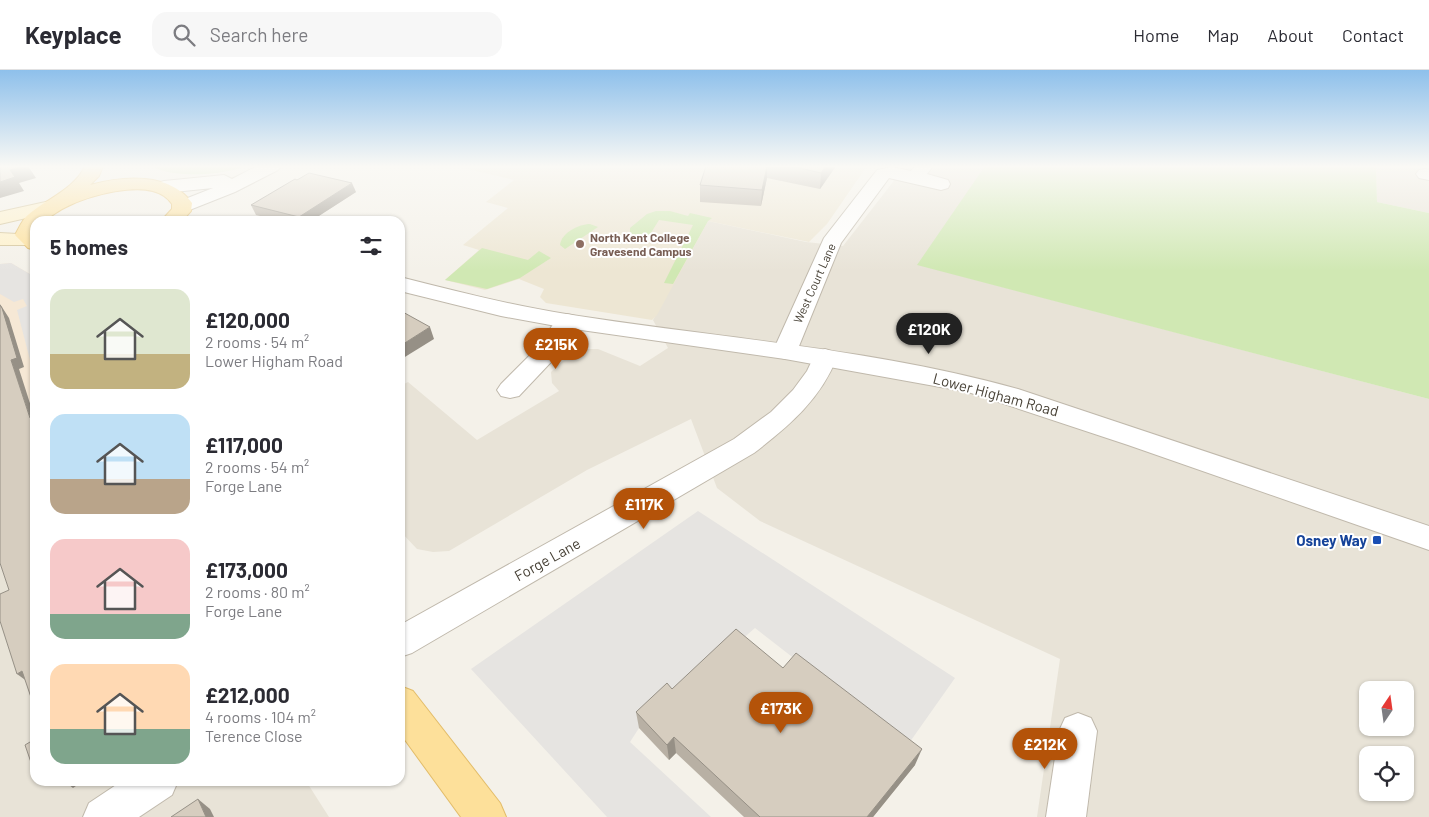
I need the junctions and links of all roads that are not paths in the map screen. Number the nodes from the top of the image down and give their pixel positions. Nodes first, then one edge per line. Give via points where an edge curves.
1 (59, 201) edge
2 (66, 201) edge
3 (181, 201) edge
4 (205, 201) edge
5 (862, 201) edge
6 (54, 205) junction
7 (37, 216) edge
8 (177, 216) edge
9 (179, 216) edge
10 (0, 218) edge
11 (30, 226) edge
12 (0, 239) edge
13 (30, 240) edge
14 (30, 242) edge
15 (405, 285) edge
16 (567, 321) junction
17 (785, 351) junction
18 (825, 357) junction
19 (510, 390) dead end
20 (1429, 538) edge
21 (405, 639) edge
22 (405, 710) edge
23 (1078, 731) dead end
24 (150, 786) edge
25 (103, 817) edge
26 (486, 817) edge
27 (1066, 817) edge

1 - 6 main road
2 - 6 main road
3 - 8 main road
4 - 9 street
5 - 17 street, West Court Lane via 831,242
6 - 7 main road
6 - 10 main road
11 - 13 main road via 25,235
12 - 14 main road
15 - 16 street, Lower Higham Road via 501,309
16 - 17 street, Lower Higham Road
16 - 19 street via 544,355
17 - 18 street, Lower Higham Road
18 - 20 street, Lower Higham Road via 1009,395
18 - 21 street, Forge Lane via 822,368 798,401 744,446
22 - 26 main road
23 - 27 street
24 - 25 street

